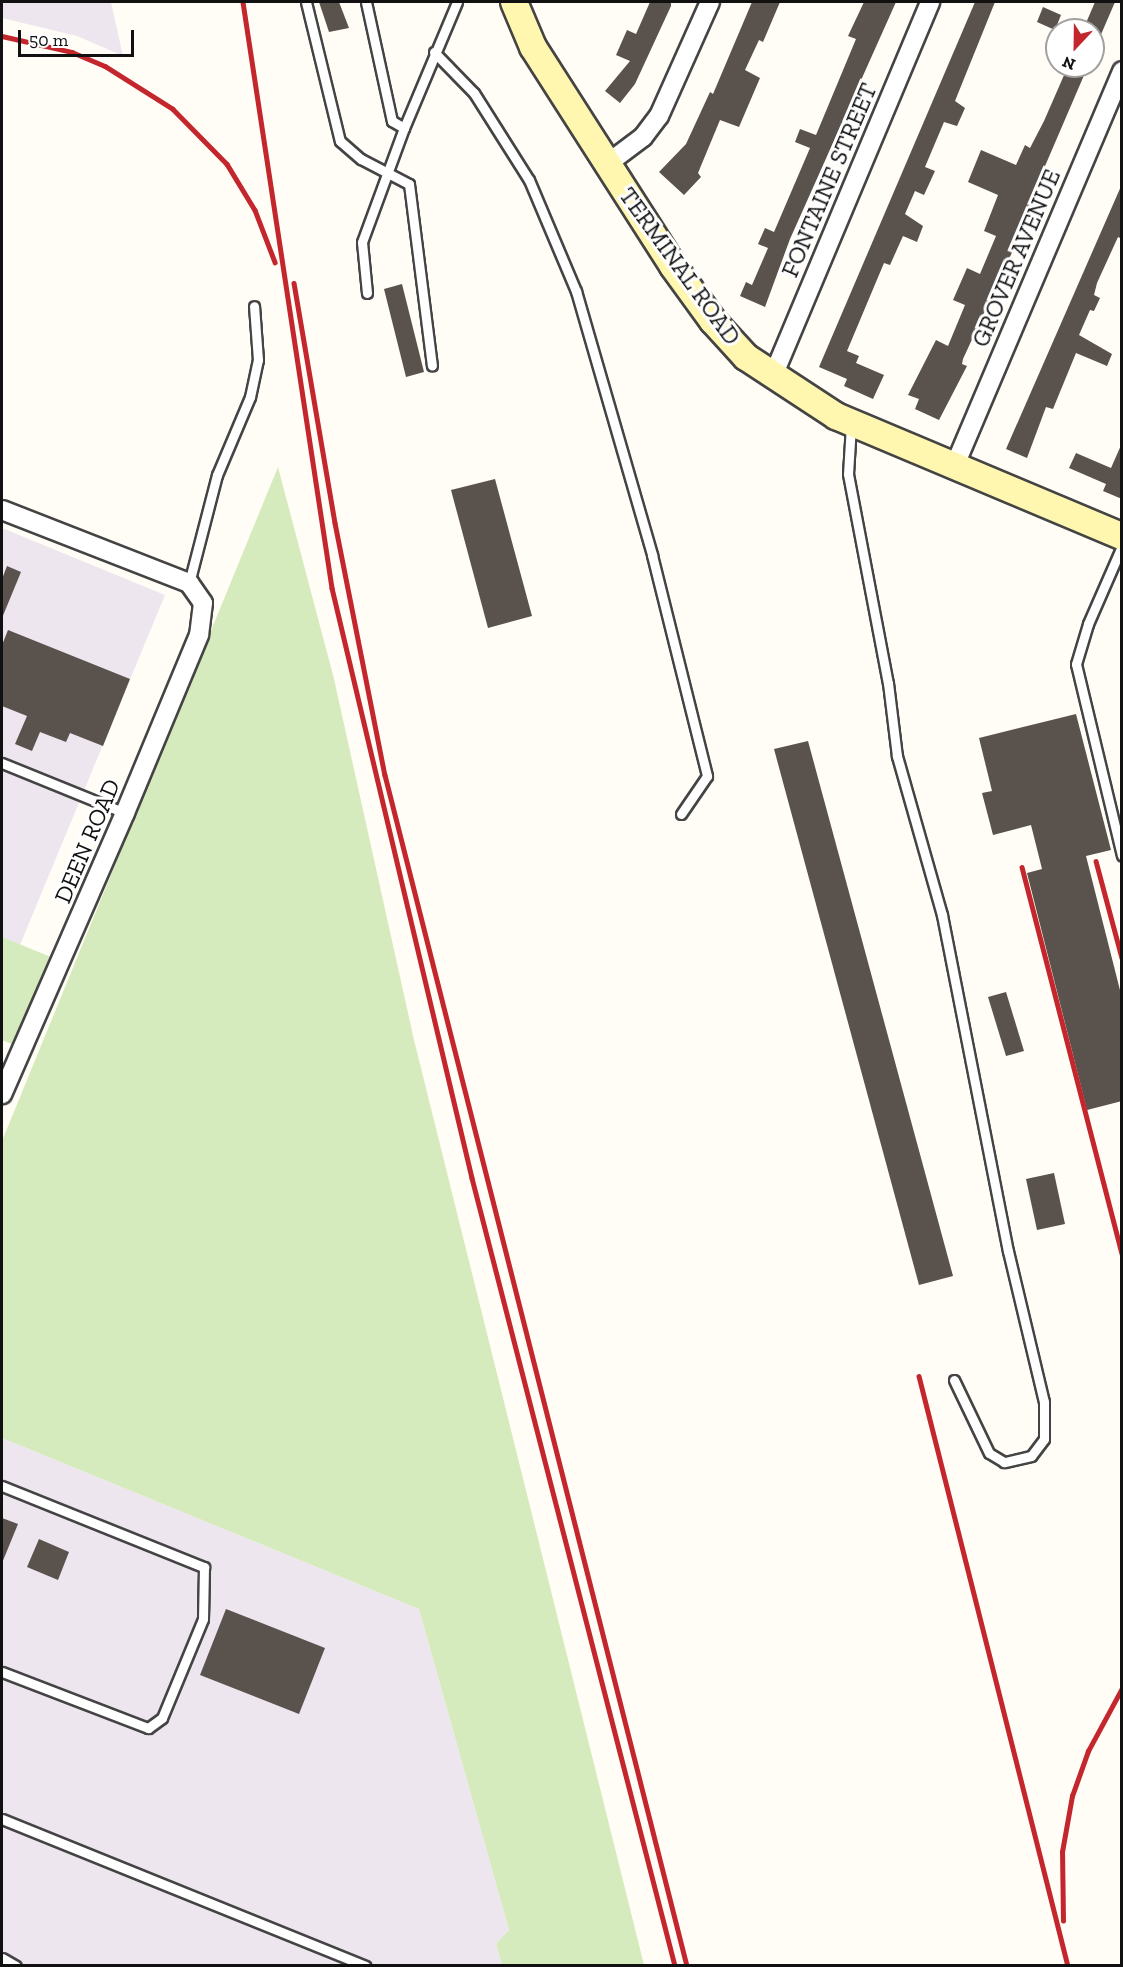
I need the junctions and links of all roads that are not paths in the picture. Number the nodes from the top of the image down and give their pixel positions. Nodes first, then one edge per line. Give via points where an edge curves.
1 (306, 2) edge
2 (366, 2) edge
3 (457, 2) edge
4 (514, 2) edge
5 (710, 2) edge
6 (930, 2) edge
7 (434, 52) junction
8 (1122, 71) edge
9 (404, 129) junction
10 (607, 164) junction
11 (388, 172) junction
12 (367, 292) dead end
13 (254, 306) dead end
14 (432, 366) dead end
15 (773, 376) junction
16 (851, 422) junction
17 (955, 465) junction
18 (2, 512) edge
19 (1122, 536) edge
20 (1122, 546) edge
21 (189, 583) junction
22 (2, 763) edge
23 (125, 813) junction
24 (681, 814) dead end
25 (1122, 856) edge
26 (2, 1094) edge
27 (954, 1380) dead end
28 (2, 1486) edge
29 (2, 1672) edge
30 (2, 1819) edge
31 (2, 1958) edge
32 (16, 1965) edge
33 (365, 1965) edge

1 - 11 lane via 340,141 361,159
2 - 9 lane via 392,121
3 - 7 lane
4 - 10 main road, TERMINAL ROAD via 533,47
5 - 10 street via 659,116 643,137
6 - 15 street, FONTAINE STREET
7 - 9 lane
7 - 24 lane via 474,93 529,180 576,291 652,555 707,776
8 - 17 street, GROVER AVENUE
9 - 11 lane
10 - 15 main road, TERMINAL ROAD via 713,321 746,357
11 - 12 lane via 362,242
11 - 14 lane via 409,184
13 - 21 lane via 258,360 250,397 217,475
15 - 16 main road, TERMINAL ROAD
16 - 17 main road, TERMINAL ROAD
16 - 27 lane via 848,474 888,683 897,756 942,915 1008,1251 1044,1402 1044,1439 1031,1456 1004,1461 989,1453
17 - 19 main road, TERMINAL ROAD
18 - 21 street
20 - 25 lane via 1088,624 1076,664
21 - 23 street, DEEN ROAD via 203,603 199,635
22 - 23 lane
23 - 26 street, DEEN ROAD
28 - 29 lane via 204,1567 203,1618 162,1719 148,1728
30 - 33 lane
31 - 32 lane

